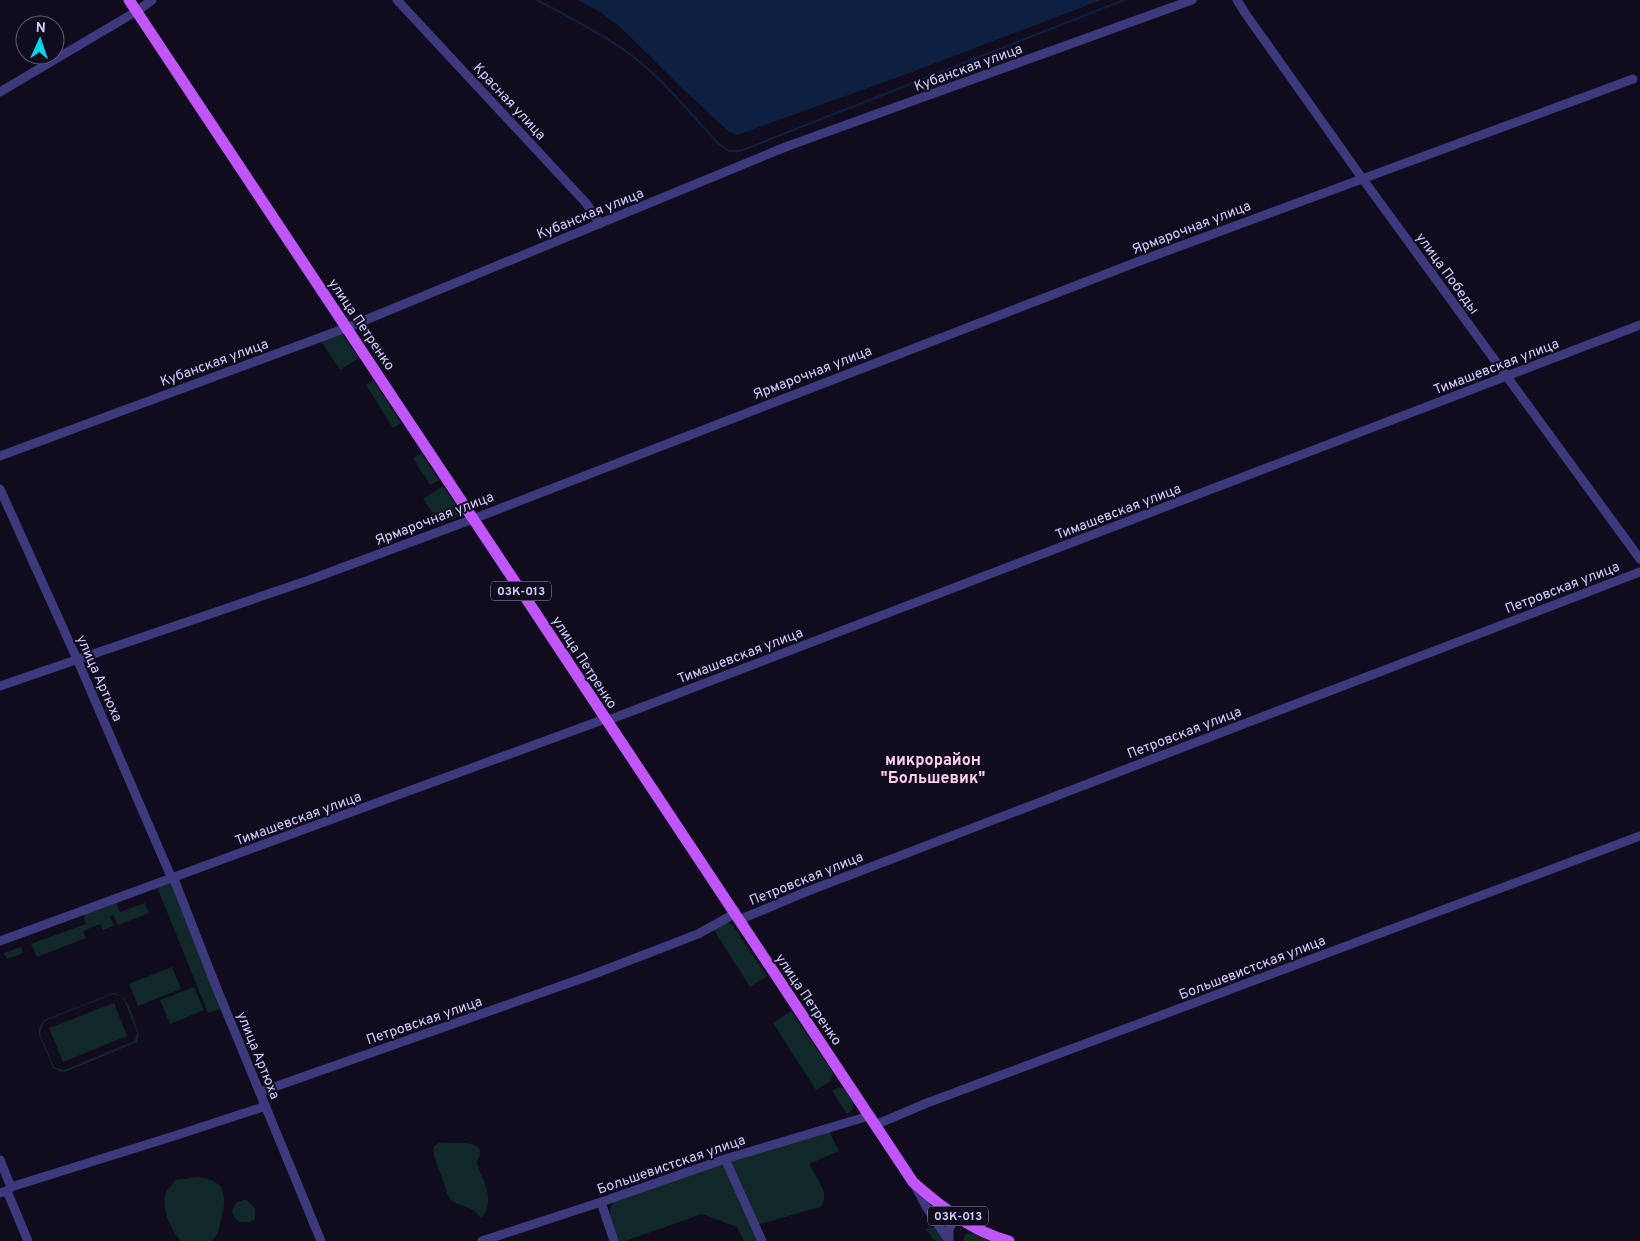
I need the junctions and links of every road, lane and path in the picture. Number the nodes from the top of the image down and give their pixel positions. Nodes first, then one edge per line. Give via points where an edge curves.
1 (129, 0) edge
2 (152, 0) edge
3 (397, 0) edge
4 (1192, 0) edge
5 (1237, 0) edge
6 (137, 11) junction
7 (1633, 79) dead end
8 (0, 92) edge
9 (1362, 178) junction
10 (600, 224) junction
11 (1640, 325) edge
12 (346, 328) junction
13 (1506, 377) junction
14 (0, 456) edge
15 (0, 489) edge
16 (473, 519) junction
17 (1640, 559) edge
18 (1640, 572) edge
19 (77, 659) junction
20 (0, 686) edge
21 (605, 720) junction
22 (1640, 836) edge
23 (173, 879) junction
24 (736, 917) junction
25 (0, 941) edge
26 (260, 1092) junction
27 (266, 1106) junction
28 (872, 1120) junction
29 (725, 1159) junction
30 (0, 1160) edge
31 (913, 1182) junction
32 (6, 1190) edge
33 (601, 1202) junction
34 (956, 1215) junction
35 (28, 1241) edge
36 (322, 1241) edge
37 (482, 1241) edge
38 (614, 1241) edge
39 (762, 1241) edge
40 (949, 1241) edge
41 (1009, 1241) edge

1 - 6 main road, улица Петренко / 03К-013
2 - 6 street
3 - 10 street, Красная улица via 586,203
4 - 10 street, Кубанская улица via 788,146
5 - 9 street, улица Победы
6 - 8 street
6 - 12 main road, улица Петренко / 03К-013
7 - 9 street, Ярмарочная улица
9 - 13 street, улица Победы
9 - 16 street, Ярмарочная улица via 1136,262
10 - 12 street, Кубанская улица
11 - 13 street, Тимашевская улица
12 - 14 street, Кубанская улица
12 - 16 main road, улица Петренко / 03К-013
13 - 17 street, улица Победы
13 - 21 street, Тимашевская улица
15 - 19 street, улица Артюха
16 - 19 street, Ярмарочная улица via 232,607
16 - 21 main road, улица Петренко / 03К-013
18 - 24 street, Петровская улица
19 - 20 street, Ярмарочная улица
19 - 23 street, улица Артюха
21 - 23 street, Тимашевская улица
21 - 24 main road, улица Петренко / 03К-013
22 - 28 street, Большевистская улица via 946,1096
23 - 25 street, Тимашевская улица
23 - 26 street, улица Артюха
24 - 26 street, Петровская улица via 590,976
24 - 28 main road, улица Петренко / 03К-013
26 - 27 street, улица Артюха
27 - 32 street
27 - 36 street, улица Артюха
28 - 29 street, Большевистская улица
28 - 31 main road, улица Петренко / 03К-013
29 - 33 street, Большевистская улица
29 - 39 street
30 - 32 street
31 - 34 main road, 03К-013
31 - 40 street, улица Петренко
32 - 35 street
33 - 37 street, Большевистская улица
33 - 38 street
34 - 40 street via 949,1230
34 - 41 main road, 03К-013

